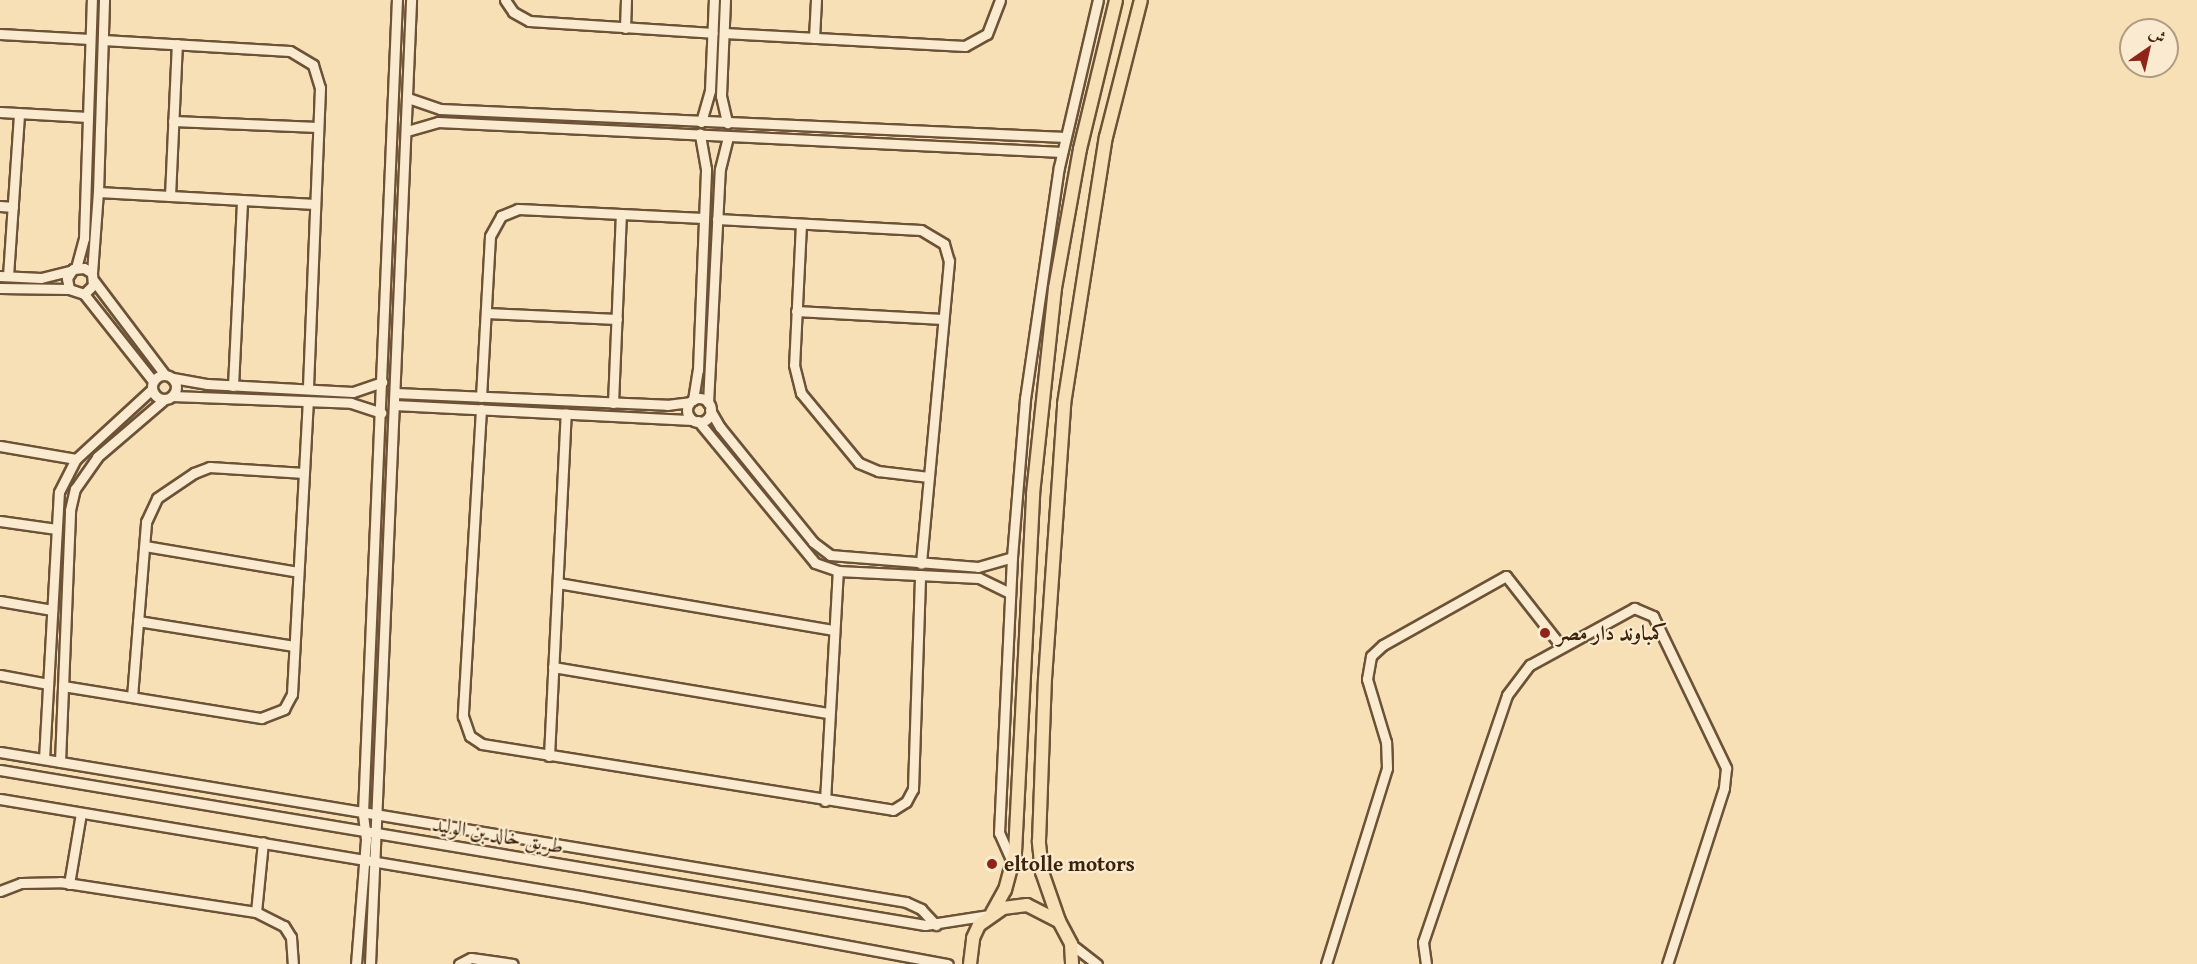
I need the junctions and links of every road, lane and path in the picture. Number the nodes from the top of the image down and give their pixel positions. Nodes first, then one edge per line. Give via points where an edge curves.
1 (92, 0) edge
2 (104, 0) edge
3 (505, 0) edge
4 (626, 0) edge
5 (714, 0) edge
6 (725, 0) edge
7 (816, 0) edge
8 (1000, 0) edge
9 (1098, 0) edge
10 (1116, 0) edge
11 (1141, 0) edge
12 (397, 3) edge
13 (411, 3) edge
14 (1112, 18) junction
15 (1135, 23) junction
16 (625, 28) junction
17 (712, 33) junction
18 (724, 33) junction
19 (0, 34) edge
20 (814, 38) junction
21 (90, 39) junction
22 (103, 40) junction
23 (177, 44) junction
24 (408, 98) junction
25 (473, 111) junction
26 (0, 112) edge
27 (19, 113) junction
28 (88, 117) junction
29 (623, 118) junction
30 (173, 121) junction
31 (700, 122) junction
32 (472, 123) junction
33 (727, 123) junction
34 (318, 127) junction
35 (407, 131) junction
36 (623, 131) junction
37 (700, 134) junction
38 (728, 136) junction
39 (1065, 137) junction
40 (1062, 152) junction
41 (98, 192) junction
42 (170, 196) junction
43 (242, 200) junction
44 (315, 204) junction
45 (0, 206) edge
46 (13, 207) junction
47 (621, 214) junction
48 (388, 215) junction
49 (403, 216) junction
50 (704, 218) junction
51 (717, 219) junction
52 (801, 224) junction
53 (73, 270) junction
54 (4, 276) edge
55 (93, 277) junction
56 (0, 288) edge
57 (69, 289) junction
58 (84, 294) junction
59 (796, 311) junction
60 (486, 313) junction
61 (617, 319) junction
62 (943, 319) junction
63 (169, 376) junction
64 (382, 382) junction
65 (152, 385) junction
66 (233, 386) junction
67 (308, 389) junction
68 (395, 393) junction
69 (481, 397) junction
70 (169, 398) junction
71 (308, 401) junction
72 (691, 401) junction
73 (613, 403) junction
74 (394, 405) junction
75 (709, 406) junction
76 (480, 409) junction
77 (381, 413) junction
78 (566, 413) junction
79 (695, 420) junction
80 (0, 446) edge
81 (76, 459) junction
82 (304, 473) junction
83 (928, 477) junction
84 (0, 521) edge
85 (56, 529) junction
86 (375, 538) junction
87 (389, 538) junction
88 (145, 546) junction
89 (1012, 557) junction
90 (921, 564) junction
91 (837, 571) junction
92 (298, 572) junction
93 (920, 575) junction
94 (558, 583) junction
95 (1010, 593) junction
96 (0, 601) edge
97 (52, 610) junction
98 (138, 621) junction
99 (834, 630) junction
100 (294, 646) junction
101 (1561, 646) junction
102 (553, 667) junction
103 (0, 675) edge
104 (48, 684) junction
105 (63, 686) junction
106 (132, 697) junction
107 (830, 713) junction
108 (0, 752) edge
109 (549, 756) junction
110 (44, 759) junction
111 (60, 762) junction
112 (0, 770) edge
113 (0, 800) edge
114 (825, 801) junction
115 (81, 813) junction
116 (363, 813) junction
117 (377, 816) junction
118 (365, 831) junction
119 (376, 832) junction
120 (263, 842) junction
121 (364, 860) junction
122 (374, 861) junction
123 (1013, 864) junction
124 (69, 884) junction
125 (1, 889) edge
126 (256, 912) junction
127 (991, 914) junction
128 (1059, 921) junction
129 (936, 925) junction
130 (1071, 944) junction
131 (293, 964) edge
132 (356, 964) edge
133 (370, 964) edge
134 (459, 964) edge
135 (513, 964) edge
136 (948, 964) edge
137 (970, 964) edge
138 (1072, 964) edge
139 (1097, 964) edge
140 (1326, 964) edge
141 (1426, 964) edge
142 (1667, 964) edge

1 - 21 street
2 - 22 street
3 - 16 street via 513,12 529,21
4 - 16 street
5 - 17 street
6 - 18 street
7 - 20 street
8 - 20 street via 987,34 965,46
9 - 39 street
10 - 14 main road
11 - 15 main road
12 - 13 street
12 - 48 street
13 - 24 street
14 - 15 main road via 1124,15
14 - 123 main road via 1077,164 1041,404
15 - 128 main road via 1104,152 1064,404 1045,679 1039,851
16 - 17 street
17 - 31 street via 710,90
18 - 20 street
18 - 33 street via 721,96
19 - 21 street
21 - 28 street
22 - 23 street
22 - 41 street
23 - 30 street
23 - 34 street via 299,54 313,65 319,81
24 - 25 street via 433,108
24 - 35 street
25 - 29 street
25 - 32 street
26 - 27 street
27 - 28 street
27 - 46 street
28 - 53 street via 84,238
29 - 31 street
29 - 36 street
30 - 34 street
30 - 42 street
31 - 33 street
32 - 35 street via 431,122
32 - 36 street
33 - 39 street
34 - 44 street
35 - 49 street
36 - 37 street
37 - 38 street
37 - 50 street via 706,160
38 - 40 street
38 - 51 street via 720,160
39 - 40 street
40 - 89 street via 1026,387
41 - 42 street
41 - 55 street
42 - 43 street
43 - 44 street
43 - 66 street
44 - 67 street
45 - 46 street
46 - 54 street
47 - 50 street
47 - 60 street via 518,209 501,216 490,236
47 - 61 street
48 - 49 street
48 - 64 street
49 - 68 street
50 - 72 street via 698,370
51 - 52 street
51 - 75 street
52 - 59 street
52 - 62 street via 921,230 938,237 949,261
53 - 54 street via 40,278
53 - 55 street
53 - 57 street
55 - 58 street
55 - 63 street
56 - 57 street
57 - 58 street
58 - 65 street
59 - 62 street
59 - 83 street via 794,365 801,393 859,463 878,471
60 - 61 street
60 - 69 street
61 - 73 street
62 - 83 street
63 - 65 street
63 - 66 street
63 - 70 street via 176,390
64 - 67 street via 359,391
64 - 77 street
65 - 70 street via 157,397
65 - 81 street
66 - 67 street
68 - 69 street
68 - 74 street
69 - 73 street
70 - 71 street
70 - 105 street via 97,457 75,489 70,510
71 - 77 street via 357,404
71 - 82 street
72 - 73 street via 673,405
72 - 75 street
72 - 79 street via 688,413
74 - 76 street
74 - 87 street
75 - 79 street via 707,418
75 - 90 street via 724,432 824,551 843,559
76 - 78 street
76 - 109 street via 464,723 470,736 482,744
77 - 86 street
78 - 79 street
78 - 94 street
79 - 91 street via 803,552 822,567
80 - 81 street
81 - 85 street via 59,492
82 - 88 street via 217,466 196,472 157,498 149,514
82 - 92 street
83 - 90 street
84 - 85 street
85 - 97 street
86 - 87 street
86 - 116 street
87 - 117 street
88 - 92 street
88 - 98 street
89 - 90 street via 978,567
89 - 95 street
91 - 93 street
91 - 99 street
92 - 100 street
93 - 95 street via 979,578
93 - 114 street via 911,796 900,807 885,811
94 - 99 street
94 - 102 street
95 - 123 street via 999,833
96 - 97 street
97 - 104 street
98 - 100 street
98 - 106 street
99 - 107 street
100 - 106 street via 289,702 270,717
101 - 140 street via 1506,576 1383,645 1371,656 1367,679 1386,742 1387,768
101 - 141 street via 1530,665 1501,706 1423,942
101 - 142 street via 1630,609 1649,612 1724,762 1724,788
102 - 107 street
102 - 109 street
103 - 104 street
104 - 110 street
105 - 106 street
105 - 111 street
107 - 114 street
108 - 110 street
109 - 114 street
110 - 111 street
111 - 116 street
112 - 118 street, طريق خالد بن الوليد
113 - 115 street
115 - 120 street
115 - 124 street
116 - 117 street
116 - 118 street
117 - 119 street
117 - 129 street via 906,903 921,909
118 - 119 street, طريق خالد بن الوليد
118 - 121 street
119 - 122 street
119 - 129 street, طريق خالد بن الوليد
120 - 121 street
120 - 126 street
121 - 122 street
121 - 132 street
122 - 133 street
122 - 136 street
123 - 127 main road
124 - 125 street via 40,881
124 - 126 street
126 - 131 street via 284,926 291,938
127 - 128 main road via 1027,905
127 - 129 street, طريق خالد بن الوليد
127 - 137 main road via 973,938
128 - 130 main road
130 - 138 main road
130 - 139 street
134 - 135 street via 483,958

